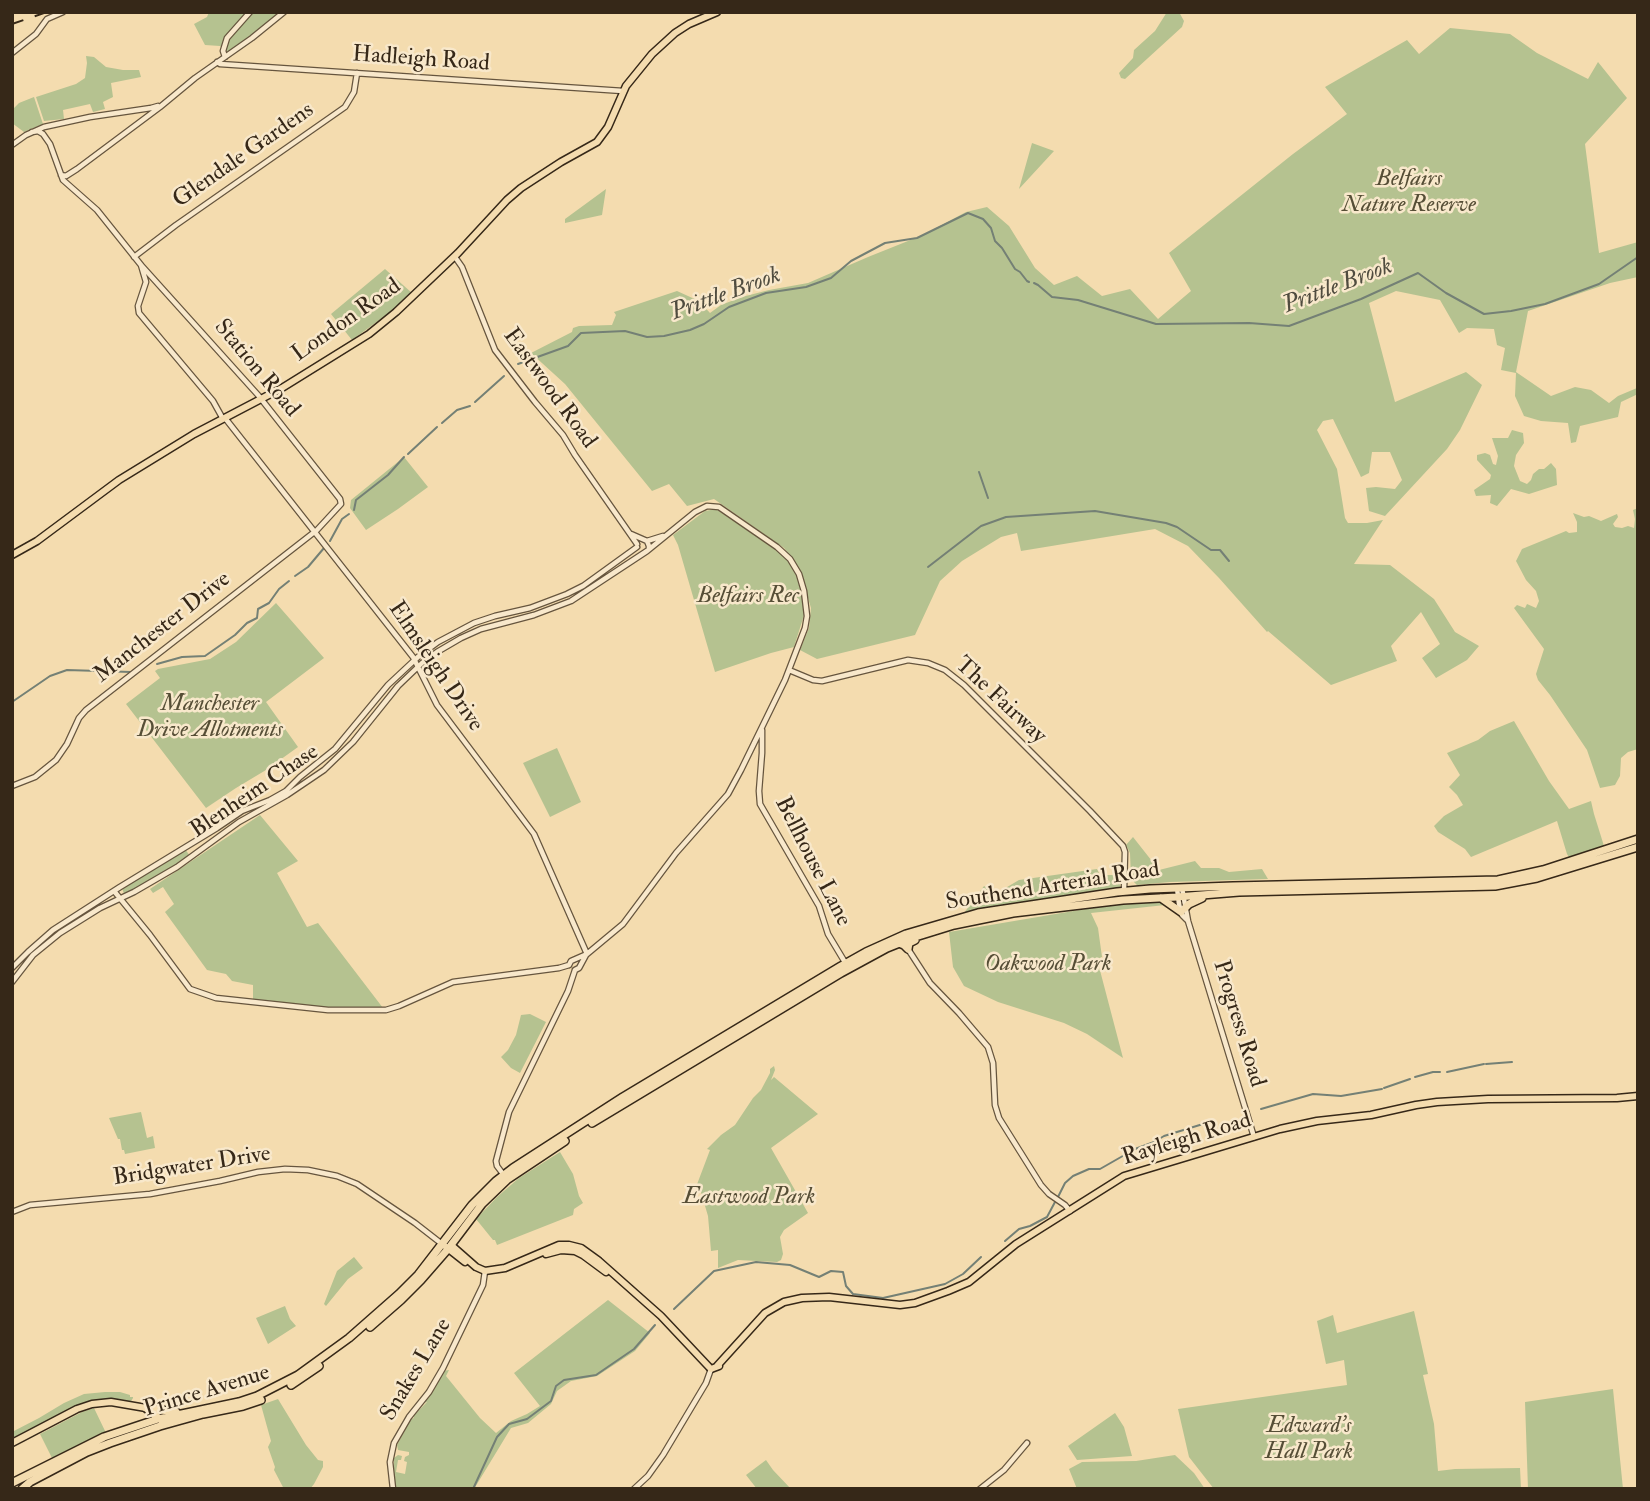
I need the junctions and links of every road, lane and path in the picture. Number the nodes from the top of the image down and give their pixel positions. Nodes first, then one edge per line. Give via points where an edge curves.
1 (64, 12) edge
2 (250, 12) edge
3 (285, 12) edge
4 (717, 12) edge
5 (12, 53) edge
6 (225, 57) junction
7 (217, 62) junction
8 (357, 73) junction
9 (623, 91) junction
10 (165, 102) junction
11 (135, 111) junction
12 (147, 117) junction
13 (53, 125) junction
14 (32, 132) junction
15 (48, 141) junction
16 (12, 145) edge
17 (77, 169) junction
18 (60, 174) junction
19 (72, 187) junction
20 (134, 257) junction
21 (455, 257) junction
22 (149, 278) junction
23 (261, 399) junction
24 (224, 419) junction
25 (340, 499) joint
26 (314, 531) junction
27 (630, 534) junction
28 (667, 534) junction
29 (645, 540) junction
30 (638, 546) junction
31 (647, 551) junction
32 (12, 555) edge
33 (414, 660) junction
34 (418, 667) junction
35 (789, 670) junction
36 (760, 739) junction
37 (751, 750) junction
38 (760, 751) junction
39 (12, 786) edge
40 (1638, 839) edge
41 (1638, 848) edge
42 (114, 891) junction
43 (1128, 891) junction
44 (1179, 892) junction
45 (1231, 893) junction
46 (1209, 895) junction
47 (1158, 898) junction
48 (119, 899) junction
49 (1183, 910) junction
50 (934, 930) junction
51 (899, 943) junction
52 (908, 949) junction
53 (587, 954) junction
54 (571, 963) junction
55 (13, 966) edge
56 (847, 966) junction
57 (577, 968) junction
58 (20, 969) junction
59 (12, 982) edge
60 (679, 1067) junction
61 (1638, 1096) edge
62 (1254, 1137) junction
63 (504, 1175) junction
64 (12, 1212) edge
65 (1070, 1212) junction
66 (448, 1246) junction
67 (484, 1272) junction
68 (714, 1368) junction
69 (146, 1408) junction
70 (183, 1413) junction
71 (203, 1414) junction
72 (158, 1419) junction
73 (12, 1443) edge
74 (1027, 1443) dead end
75 (12, 1481) edge
76 (22, 1489) edge
77 (393, 1489) edge
78 (634, 1489) edge
79 (980, 1489) edge

1 - 5 street via 47,19
2 - 6 street via 227,38
3 - 6 street
4 - 9 main road, London Road via 675,33 644,62
6 - 7 street
7 - 8 street, Hadleigh Road
7 - 10 street
8 - 9 street, Hadleigh Road
8 - 20 street, Glendale Gardens via 345,107
9 - 21 main road, London Road via 597,142 521,188
10 - 11 street
10 - 12 street
11 - 12 street
11 - 13 street
12 - 17 street
13 - 14 street
13 - 15 street via 47,130
14 - 15 street via 41,132
14 - 16 street
15 - 18 street
17 - 18 street
17 - 19 street via 68,180
18 - 19 street
19 - 20 street
20 - 22 street
21 - 23 main road, London Road via 369,334
21 - 27 street, Eastwood Road via 495,350 563,435
22 - 23 street, Station Road
22 - 24 street, Elmsleigh Drive via 138,310
23 - 24 main road, London Road
23 - 25 street, Station Road
24 - 26 street, Elmsleigh Drive
24 - 32 main road, London Road via 119,480
25 - 26 street, Manchester Drive via 341,506
26 - 33 street, Elmsleigh Drive
26 - 39 street, Manchester Drive via 86,710 56,760 35,778
27 - 29 street, Eastwood Road
27 - 30 street, Eastwood Road
28 - 29 street
28 - 31 street
28 - 35 street via 701,509 715,506 778,547 795,566 807,616
29 - 30 street, Blenheim Chase
29 - 31 street
30 - 31 street, Eastwood Road
30 - 33 street, Blenheim Chase via 567,594 474,623
31 - 34 street, Blenheim Chase via 571,601 470,633
33 - 34 street, Elmsleigh Drive
33 - 42 street, Blenheim Chase via 335,749 286,791 242,811
34 - 48 street, Blenheim Chase via 324,770 177,867
34 - 53 street, Elmsleigh Drive via 437,705 538,842
35 - 36 street, Bellhouse Lane via 762,725
35 - 43 street, The Fairway via 822,681 908,660 945,670 1121,843
36 - 37 street
36 - 38 street, Bellhouse Lane
37 - 38 street
37 - 53 street via 723,800 677,851 623,923
38 - 56 street, Bellhouse Lane via 762,808 819,905 828,934
40 - 44 highway, Southend Arterial Road via 1499,880
41 - 45 highway, Southend Arterial Road via 1495,886
42 - 48 street
42 - 55 street, Blenheim Chase via 52,930
43 - 44 highway, Southend Arterial Road
43 - 44 highway via 1130,895
43 - 56 highway, Southend Arterial Road via 958,918 880,945
44 - 45 highway
44 - 46 highway, Southend Arterial Road
44 - 47 highway, Southend Arterial Road
44 - 49 street, Progress Road
45 - 46 highway, Southend Arterial Road
46 - 49 highway
47 - 49 highway
47 - 50 highway, Southend Arterial Road via 1055,907
48 - 54 street via 190,989 216,998 328,1010 386,1010 453,982
48 - 58 street, Blenheim Chase via 60,933
49 - 62 street, Progress Road
50 - 51 highway, Southend Arterial Road
50 - 52 highway via 910,942
51 - 52 highway
51 - 56 highway, Southend Arterial Road
52 - 65 street via 930,983 988,1047 998,1114 1035,1177
53 - 54 street
53 - 57 street
54 - 57 street via 570,968
54 - 57 street via 578,961
55 - 58 street
56 - 60 highway, Southend Arterial Road
57 - 63 street via 509,1112 496,1161
58 - 59 street, Blenheim Chase
60 - 63 highway, Southend Arterial Road via 623,1097
60 - 66 highway, Southend Arterial Road via 518,1171 467,1218
61 - 62 main road, Rayleigh Road via 1437,1102 1317,1121
62 - 65 main road, Rayleigh Road via 1124,1176
63 - 66 highway, Southend Arterial Road via 472,1205
64 - 66 street, Bridgwater Drive via 30,1205 136,1196 296,1169 353,1182
65 - 68 main road, Rayleigh Road via 1016,1244 969,1282 904,1305 829,1297 776,1305
66 - 67 main road
66 - 70 highway, Prince Avenue via 365,1325 285,1383 239,1402
66 - 71 highway, Prince Avenue via 393,1307 300,1380 251,1403
67 - 68 main road via 572,1250 632,1291
67 - 77 street, Snakes Lane via 483,1285 443,1368 394,1443 390,1462
68 - 78 street via 659,1461
69 - 70 highway
69 - 72 highway
69 - 73 main road, Prince Avenue via 92,1404
70 - 72 highway, Prince Avenue
71 - 72 highway
71 - 76 highway, Prince Avenue via 87,1452
72 - 75 highway, Prince Avenue via 104,1437
74 - 79 street

